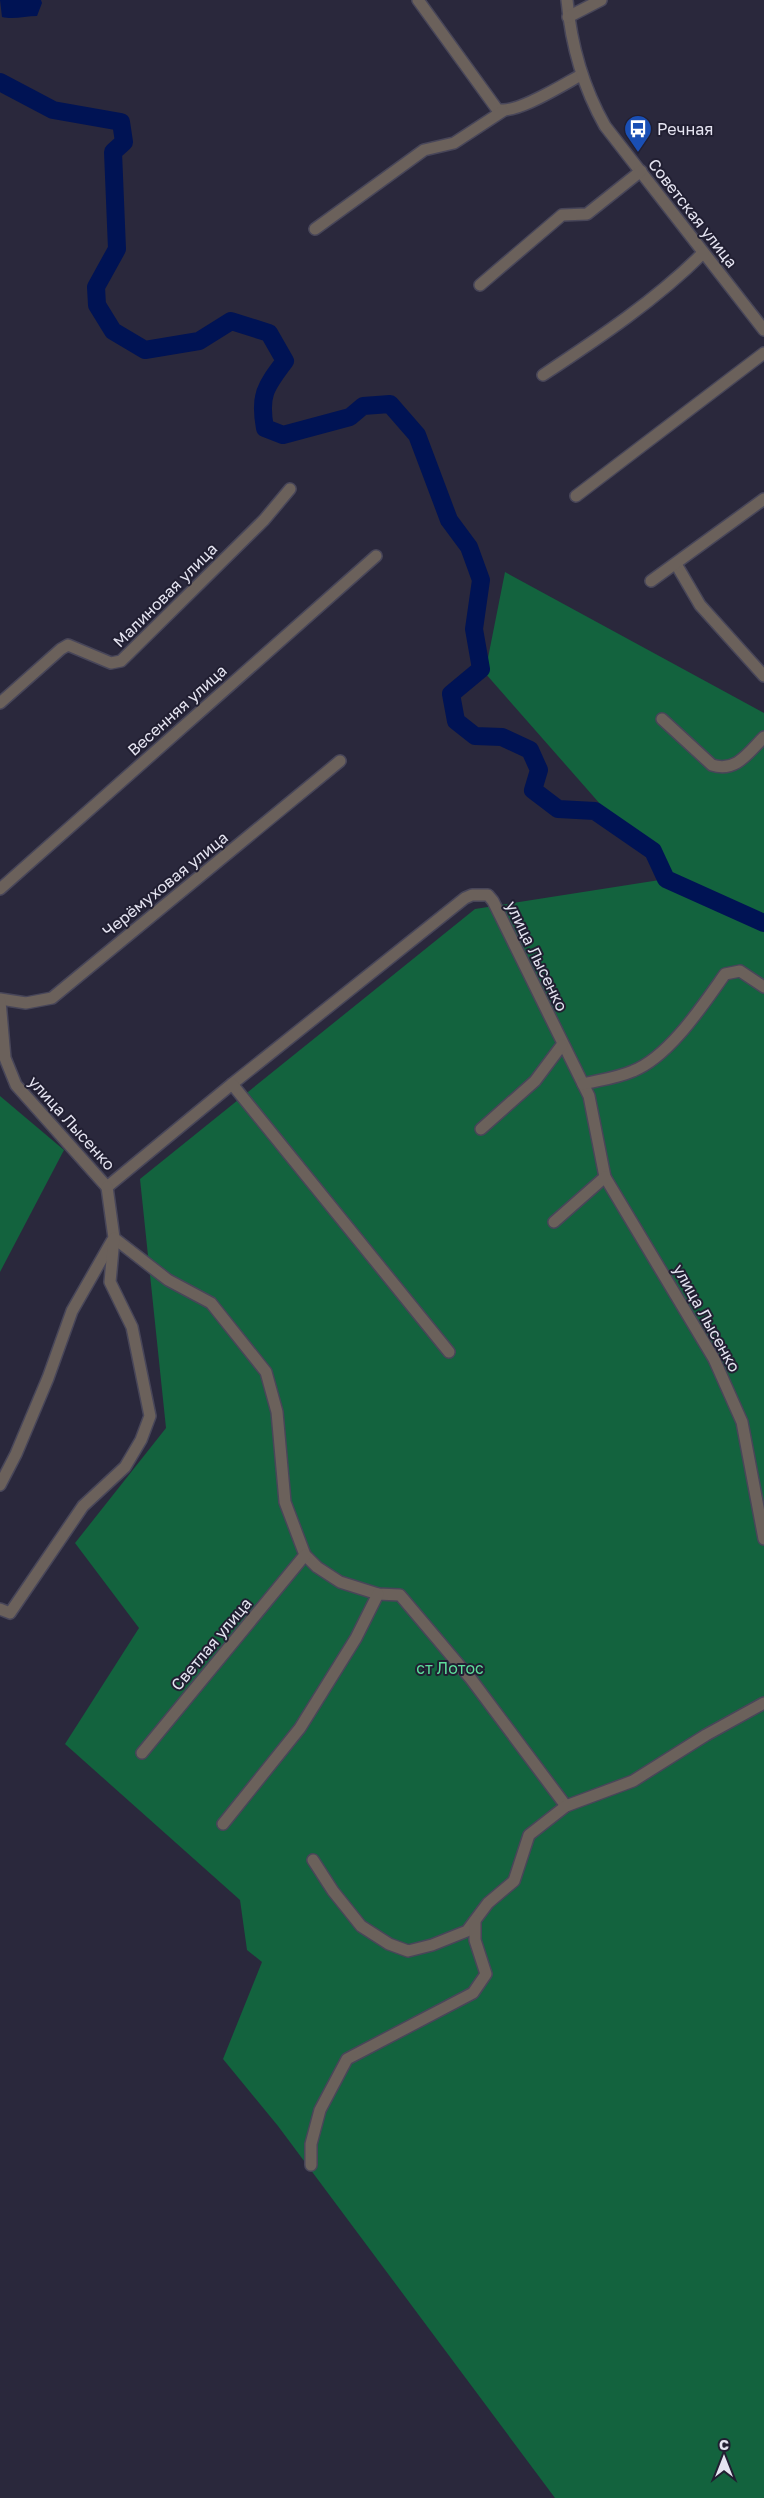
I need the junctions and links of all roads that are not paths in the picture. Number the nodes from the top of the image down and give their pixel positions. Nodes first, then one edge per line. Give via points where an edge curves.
1 (418, 0) edge
2 (567, 0) edge
3 (601, 0) edge
4 (568, 17) junction
5 (581, 75) junction
6 (503, 112) junction
7 (641, 171) junction
8 (315, 229) dead end
9 (703, 253) junction
10 (480, 285) dead end
11 (764, 330) edge
12 (764, 353) edge
13 (544, 375) dead end
14 (290, 489) dead end
15 (576, 496) dead end
16 (764, 499) edge
17 (376, 556) dead end
18 (676, 564) junction
19 (651, 581) dead end
20 (764, 676) edge
21 (0, 703) edge
22 (662, 719) dead end
23 (764, 737) edge
24 (340, 762) dead end
25 (0, 888) edge
26 (764, 987) edge
27 (0, 1000) edge
28 (562, 1045) junction
29 (3, 1062) edge
30 (232, 1084) junction
31 (584, 1084) junction
32 (481, 1129) dead end
33 (605, 1177) junction
34 (107, 1187) junction
35 (554, 1222) dead end
36 (114, 1238) junction
37 (448, 1352) dead end
38 (0, 1485) edge
39 (764, 1539) edge
40 (305, 1555) junction
41 (378, 1594) junction
42 (0, 1609) edge
43 (764, 1703) edge
44 (142, 1753) dead end
45 (566, 1806) junction
46 (223, 1824) dead end
47 (313, 1860) dead end
48 (476, 1921) junction
49 (311, 2165) dead end

1 - 6 street via 492,105
2 - 4 street, Советская улица
3 - 4 street
4 - 5 street, Советская улица
5 - 6 street
5 - 7 street, Советская улица via 605,126
6 - 8 street via 454,143 424,150
7 - 9 street, Советская улица
7 - 10 street via 587,214 562,215
9 - 11 street, Советская улица
9 - 13 street via 644,304
12 - 15 street
14 - 21 street, Малиновая улица via 264,520 121,661 112,662 68,645
16 - 18 street
17 - 25 street, Весенняя улица
18 - 19 street
18 - 20 street via 700,605
22 - 23 street via 712,765 720,768 738,763
24 - 27 street, Черёмуховая улица via 52,998 26,1003
26 - 31 street via 740,972 726,974 672,1042 648,1063 632,1072
27 - 29 street, улица Лысенко
28 - 30 street, улица Лысенко via 493,901 482,894 465,898
28 - 31 street, улица Лысенко
28 - 32 street via 535,1081
29 - 34 street, улица Лысенко via 16,1085
30 - 34 street, улица Лысенко
30 - 37 street
31 - 33 street, улица Лысенко
33 - 35 street
33 - 39 street, улица Лысенко via 714,1359 742,1422
34 - 36 street
36 - 38 street via 72,1310 48,1378
36 - 40 street via 168,1280 211,1303 266,1372 277,1412 285,1502
36 - 42 street via 110,1282 132,1327 150,1416 125,1467 83,1506 10,1613
40 - 41 street via 340,1582
40 - 44 street, Светлая улица
41 - 45 street via 400,1595 471,1679
41 - 46 street via 356,1638 300,1728
43 - 45 street via 633,1781
45 - 48 street via 529,1835 514,1881 488,1903
47 - 48 street via 361,1926 388,1944 408,1951 432,1945 467,1930
48 - 49 street via 476,1940 486,1974 484,1980 473,1993 347,2059 320,2110 311,2144

